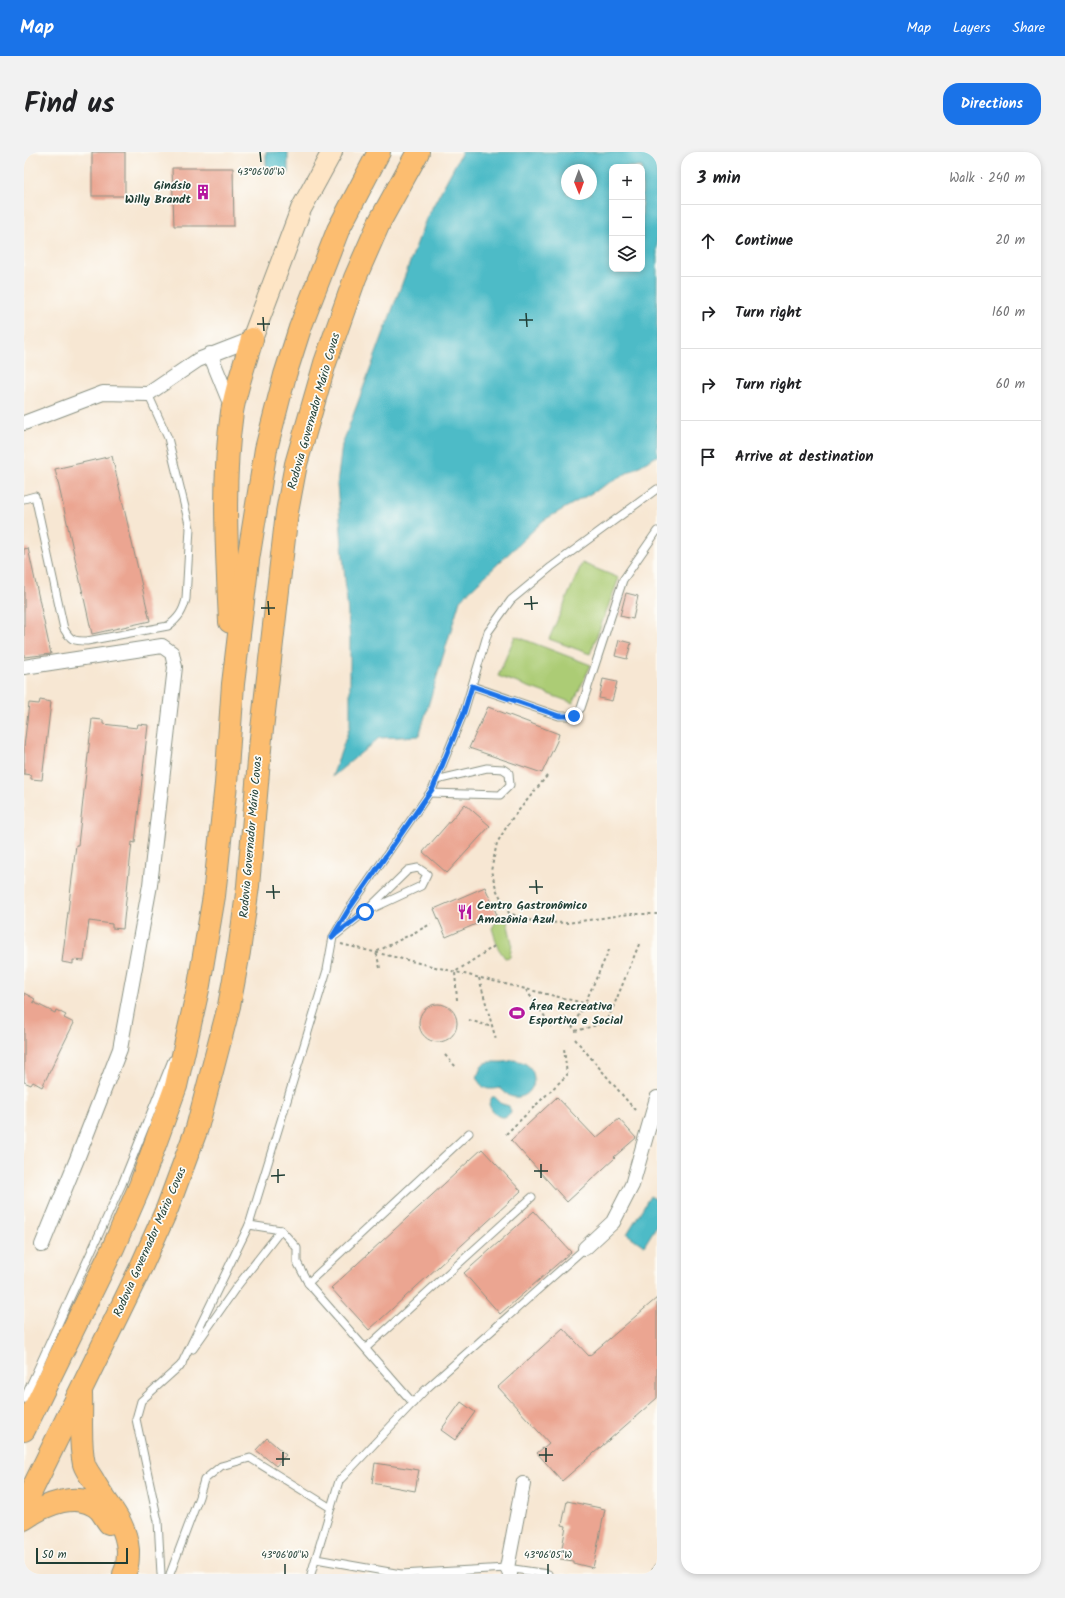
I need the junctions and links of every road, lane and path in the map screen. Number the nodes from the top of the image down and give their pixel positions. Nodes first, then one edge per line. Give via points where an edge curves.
1 (332, 152) edge
2 (379, 152) edge
3 (418, 152) edge
4 (252, 339) junction
5 (210, 354) junction
6 (148, 394) junction
7 (233, 410) junction
8 (24, 423) edge
9 (657, 489) edge
10 (24, 498) edge
11 (657, 531) edge
12 (24, 667) edge
13 (233, 684) junction
14 (472, 686) junction
15 (547, 776) dead end
16 (436, 780) junction
17 (430, 793) junction
18 (365, 912) junction
19 (657, 914) edge
20 (431, 924) dead end
21 (332, 939) junction
22 (640, 942) dead end
23 (496, 944) dead end
24 (610, 948) dead end
25 (376, 952) junction
26 (380, 968) dead end
27 (455, 972) junction
28 (478, 978) junction
29 (526, 989) junction
30 (457, 1000) dead end
31 (585, 1004) junction
32 (612, 1010) junction
33 (194, 1012) junction
34 (469, 1020) dead end
35 (492, 1027) junction
36 (553, 1028) dead end
37 (572, 1028) dead end
38 (574, 1032) dead end
39 (575, 1039) dead end
40 (496, 1040) dead end
41 (564, 1048) dead end
42 (445, 1055) dead end
43 (457, 1068) dead end
44 (657, 1098) edge
45 (635, 1110) dead end
46 (470, 1133) dead end
47 (506, 1134) dead end
48 (532, 1197) dead end
49 (250, 1225) junction
50 (281, 1230) junction
51 (42, 1245) dead end
52 (585, 1248) joint
53 (308, 1283) junction
54 (366, 1348) junction
55 (180, 1367) junction
56 (81, 1391) junction
57 (24, 1399) edge
58 (413, 1403) junction
59 (24, 1430) edge
60 (523, 1484) dead end
61 (24, 1506) edge
62 (331, 1508) junction
63 (24, 1519) edge
64 (316, 1558) junction
65 (657, 1568) edge
66 (509, 1571) edge
67 (114, 1574) edge
68 (124, 1574) edge
69 (161, 1574) edge
70 (170, 1574) edge
71 (311, 1574) edge
72 (548, 1574) edge
73 (655, 1574) edge

1 - 4 main road via 301,209
2 - 13 highway via 338,230 300,328 285,375 270,430 258,494
3 - 56 highway, Rodovia Governador Mário Covas via 380,221 355,278 325,363 296,464 287,512 261,738 248,886 239,952 216,1062 197,1128 167,1209
4 - 5 street
4 - 7 highway
5 - 6 street
5 - 7 street
6 - 8 street via 103,393
6 - 10 lane via 168,438 190,528 186,599 177,619 168,626 87,641 69,638 64,629 35,496
7 - 13 highway via 226,481
9 - 14 lane via 551,567 511,600 488,632
11 - 14 lane via 623,580 581,708 574,716 559,716
12 - 51 street via 162,646 172,653 175,667 150,885 120,1049
13 - 33 highway via 218,865 207,946
14 - 16 lane
15 - 19 path via 510,822 497,843 491,871 497,891 509,913 535,922 568,923 629,914
16 - 17 lane
16 - 17 lane via 487,768 504,769 509,773 510,785 500,795
17 - 21 lane via 349,909
18 - 18 lane via 421,886 426,874 418,868 408,870
18 - 21 lane
20 - 25 path
21 - 25 path
21 - 49 lane via 327,970
22 - 32 path
23 - 27 path
24 - 31 path
25 - 26 path
25 - 27 path
27 - 28 path
27 - 30 path
28 - 29 path
28 - 35 path
29 - 31 path
29 - 36 path
31 - 32 path
31 - 37 path
32 - 38 path via 605,1023
33 - 57 lane via 163,1080 122,1184
33 - 59 highway via 176,1086 140,1186 113,1248
34 - 35 path
35 - 40 path
39 - 45 path
41 - 47 path via 567,1075
42 - 43 path
44 - 52 street via 632,1185 613,1222
46 - 53 lane
48 - 54 lane
49 - 50 lane
49 - 55 lane
50 - 53 lane via 297,1248 297,1262
50 - 55 lane via 235,1288
52 - 58 lane via 424,1390
53 - 54 lane
54 - 58 lane
55 - 69 lane via 141,1401 136,1419 158,1521
56 - 61 highway, Rodovia Governador Mário Covas
56 - 68 highway via 85,1466 124,1528 128,1553 127,1569
58 - 62 lane via 339,1481
60 - 66 street
62 - 64 lane
62 - 70 lane via 250,1458 220,1466 204,1480
63 - 67 highway via 45,1506 60,1501 73,1500 93,1505 104,1516 115,1536 119,1559
64 - 66 lane via 401,1574
64 - 71 lane
65 - 73 lane
66 - 72 lane

